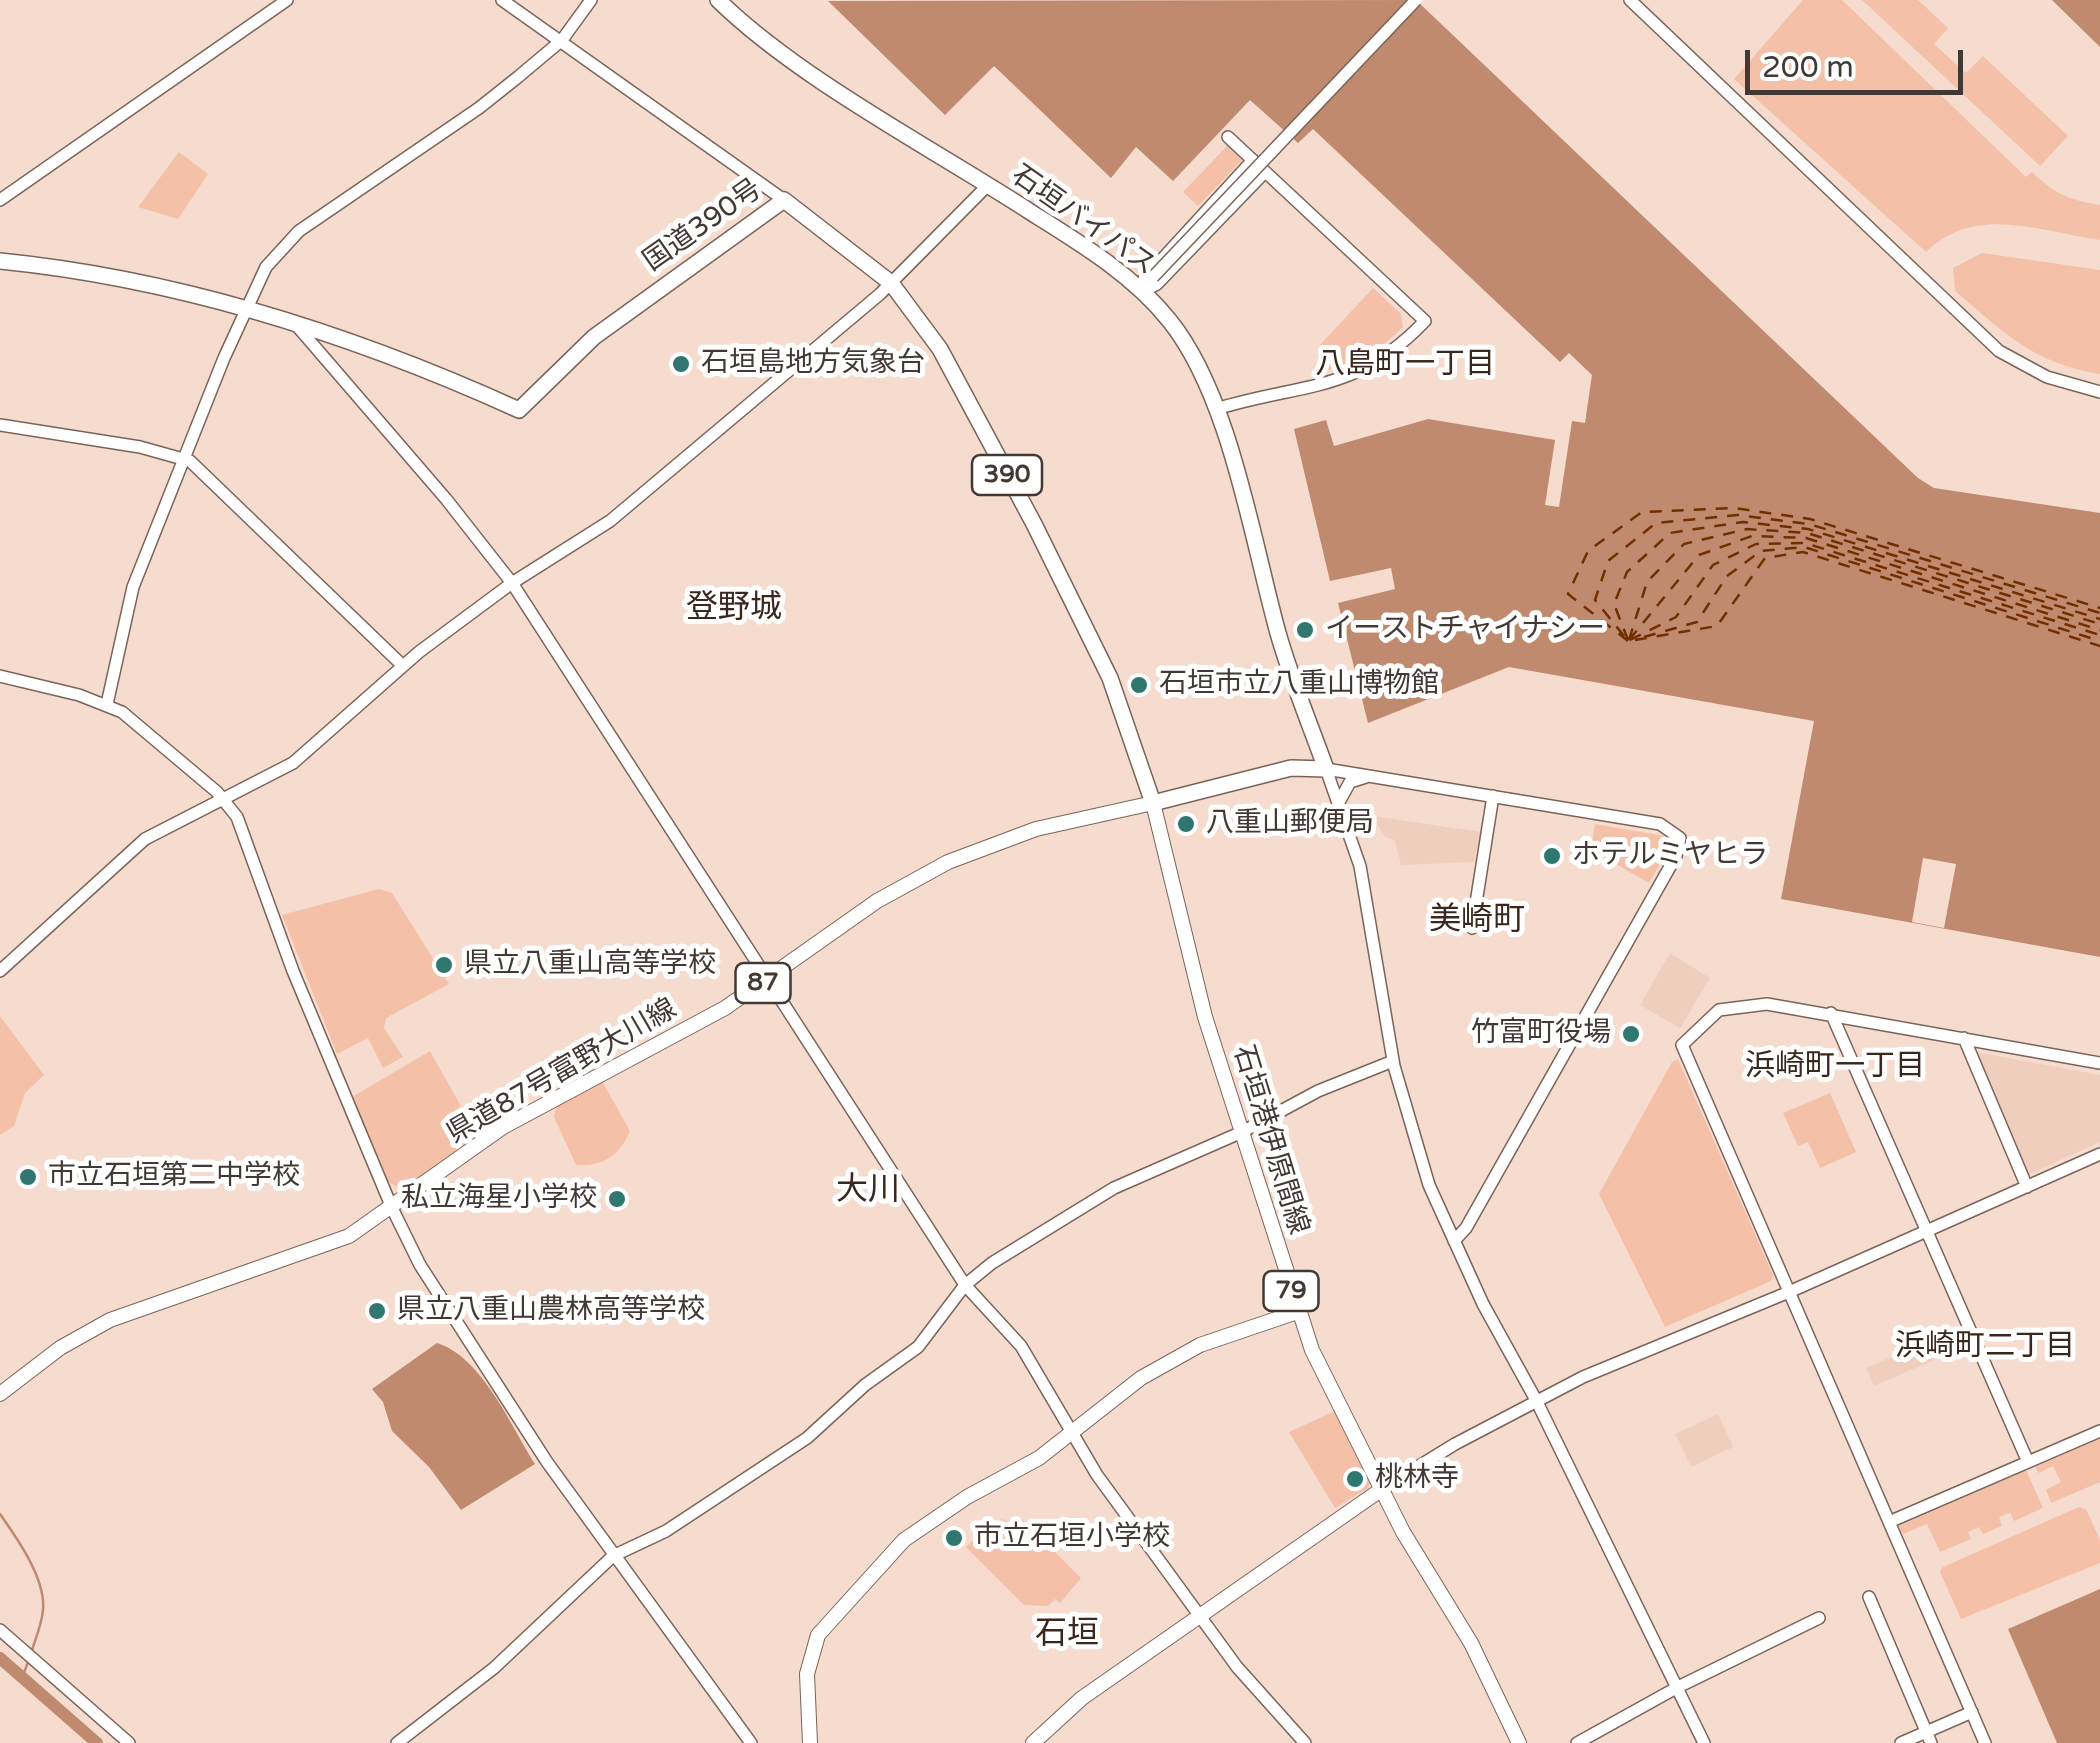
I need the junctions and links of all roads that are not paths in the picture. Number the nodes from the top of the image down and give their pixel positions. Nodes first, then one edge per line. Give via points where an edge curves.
1 (287, 0) edge
2 (502, 0) edge
3 (590, 0) edge
4 (1416, 0) edge
5 (1630, 0) edge
6 (725, 2) edge
7 (562, 40) junction
8 (1228, 136) dead end
9 (1253, 160) junction
10 (1265, 172) junction
11 (988, 185) junction
12 (0, 200) edge
13 (784, 200) junction
14 (0, 261) edge
15 (890, 284) junction
16 (1142, 292) junction
17 (247, 309) junction
18 (297, 326) junction
19 (2100, 392) edge
20 (1216, 409) junction
21 (0, 424) edge
22 (184, 458) junction
23 (512, 584) junction
24 (402, 665) junction
25 (0, 676) edge
26 (107, 704) junction
27 (1314, 734) junction
28 (1291, 768) junction
29 (1326, 769) junction
30 (1370, 776) junction
31 (1493, 796) junction
32 (221, 797) junction
33 (1339, 802) junction
34 (1153, 803) junction
35 (1472, 928) dead end
36 (0, 971) edge
37 (768, 980) junction
38 (1831, 1013) junction
39 (1964, 1038) junction
40 (1393, 1060) junction
41 (2100, 1063) edge
42 (1242, 1132) junction
43 (2100, 1154) edge
44 (2027, 1187) junction
45 (392, 1208) junction
46 (1926, 1230) junction
47 (1454, 1240) junction
48 (965, 1285) junction
49 (1789, 1292) junction
50 (1298, 1312) junction
51 (0, 1394) edge
52 (1536, 1400) junction
53 (2100, 1430) edge
54 (1073, 1432) junction
55 (2028, 1462) junction
56 (1382, 1489) junction
57 (1888, 1522) junction
58 (612, 1556) junction
59 (1869, 1596) dead end
60 (1199, 1616) junction
61 (1820, 1618) dead end
62 (0, 1630) edge
63 (1678, 1686) junction
64 (1972, 1712) junction
65 (1929, 1738) edge
66 (130, 1743) edge
67 (397, 1743) edge
68 (751, 1743) edge
69 (810, 1743) edge
70 (1033, 1743) edge
71 (1304, 1743) edge
72 (1519, 1743) edge
73 (1577, 1743) edge
74 (1704, 1743) edge
75 (1901, 1743) edge
76 (1985, 1743) edge

1 - 12 street
2 - 7 street
3 - 7 street
4 - 16 street, bridge
5 - 19 street via 1999,351 2047,377
6 - 11 highway, 石垣バイパス via 853,100
7 - 13 street
7 - 17 street via 480,108 299,232 266,266
8 - 9 street
9 - 10 street
9 - 16 street via 1144,279
10 - 16 street
10 - 20 street via 1425,321 1388,357 1356,375
11 - 15 street
11 - 16 highway, 石垣バイパス
13 - 15 highway, 国道390号 / 390
13 - 18 highway, 国道390号 via 604,329 518,410
14 - 17 highway, 国道390号 via 85,270
15 - 23 street via 593,534
15 - 34 highway, 国道390号 / 390 via 940,349 1034,524 1110,678
16 - 20 highway, 石垣バイパス via 1194,356
17 - 18 highway, 国道390号
17 - 22 street
18 - 23 street
20 - 27 highway, 石垣バイパス via 1284,654
21 - 22 street
22 - 24 street
22 - 26 street via 129,600
23 - 24 street
23 - 37 street
24 - 32 street via 293,763
25 - 26 street
26 - 32 street via 143,725
27 - 28 highway
27 - 29 highway, 石垣バイパス
28 - 29 highway
28 - 34 highway
29 - 30 street
29 - 33 street
30 - 31 street
30 - 33 street via 1350,782
31 - 35 street
31 - 47 street via 1660,824 1681,843 1520,1135
32 - 36 street via 145,838
32 - 45 street via 246,833 293,970
33 - 40 street via 1360,866
34 - 37 main road, 県道87号富野大川線 / 87 via 1036,829 948,862 877,902
34 - 42 main road, 石垣港伊原間線 / 79 via 1186,948
37 - 45 main road, 県道87号富野大川線 / 87 via 504,1128
37 - 48 street
38 - 39 street
38 - 46 street
38 - 49 street via 1767,1004 1719,1010 1683,1040
39 - 41 street
39 - 44 street
40 - 42 street
40 - 47 street via 1408,1127
42 - 48 street via 1070,1212
42 - 50 main road, 石垣港伊原間線 / 79
43 - 44 street
44 - 46 street
45 - 51 main road, 県道87号富野大川線 / 87 via 348,1236 110,1320
45 - 58 street via 420,1265
46 - 49 street
46 - 55 street
47 - 52 street
48 - 54 street via 1020,1346
48 - 58 street via 918,1346 807,1438 666,1531
49 - 52 street
49 - 57 street
50 - 54 main road via 1200,1345 1141,1378
50 - 56 main road, 石垣港伊原間線 / 79
52 - 56 street
52 - 63 street
53 - 55 street
54 - 60 street via 1097,1476
54 - 69 main road via 904,1540 834,1613 818,1635 808,1674
55 - 57 street
56 - 60 main road
56 - 72 main road, 石垣港伊原間線 / 79 via 1471,1642
57 - 64 street
58 - 67 street via 494,1668
58 - 68 street
59 - 65 street
60 - 70 main road via 1082,1698
60 - 71 street
61 - 63 street
62 - 66 street
63 - 73 street
63 - 74 street
64 - 65 street
64 - 76 street
65 - 75 street

